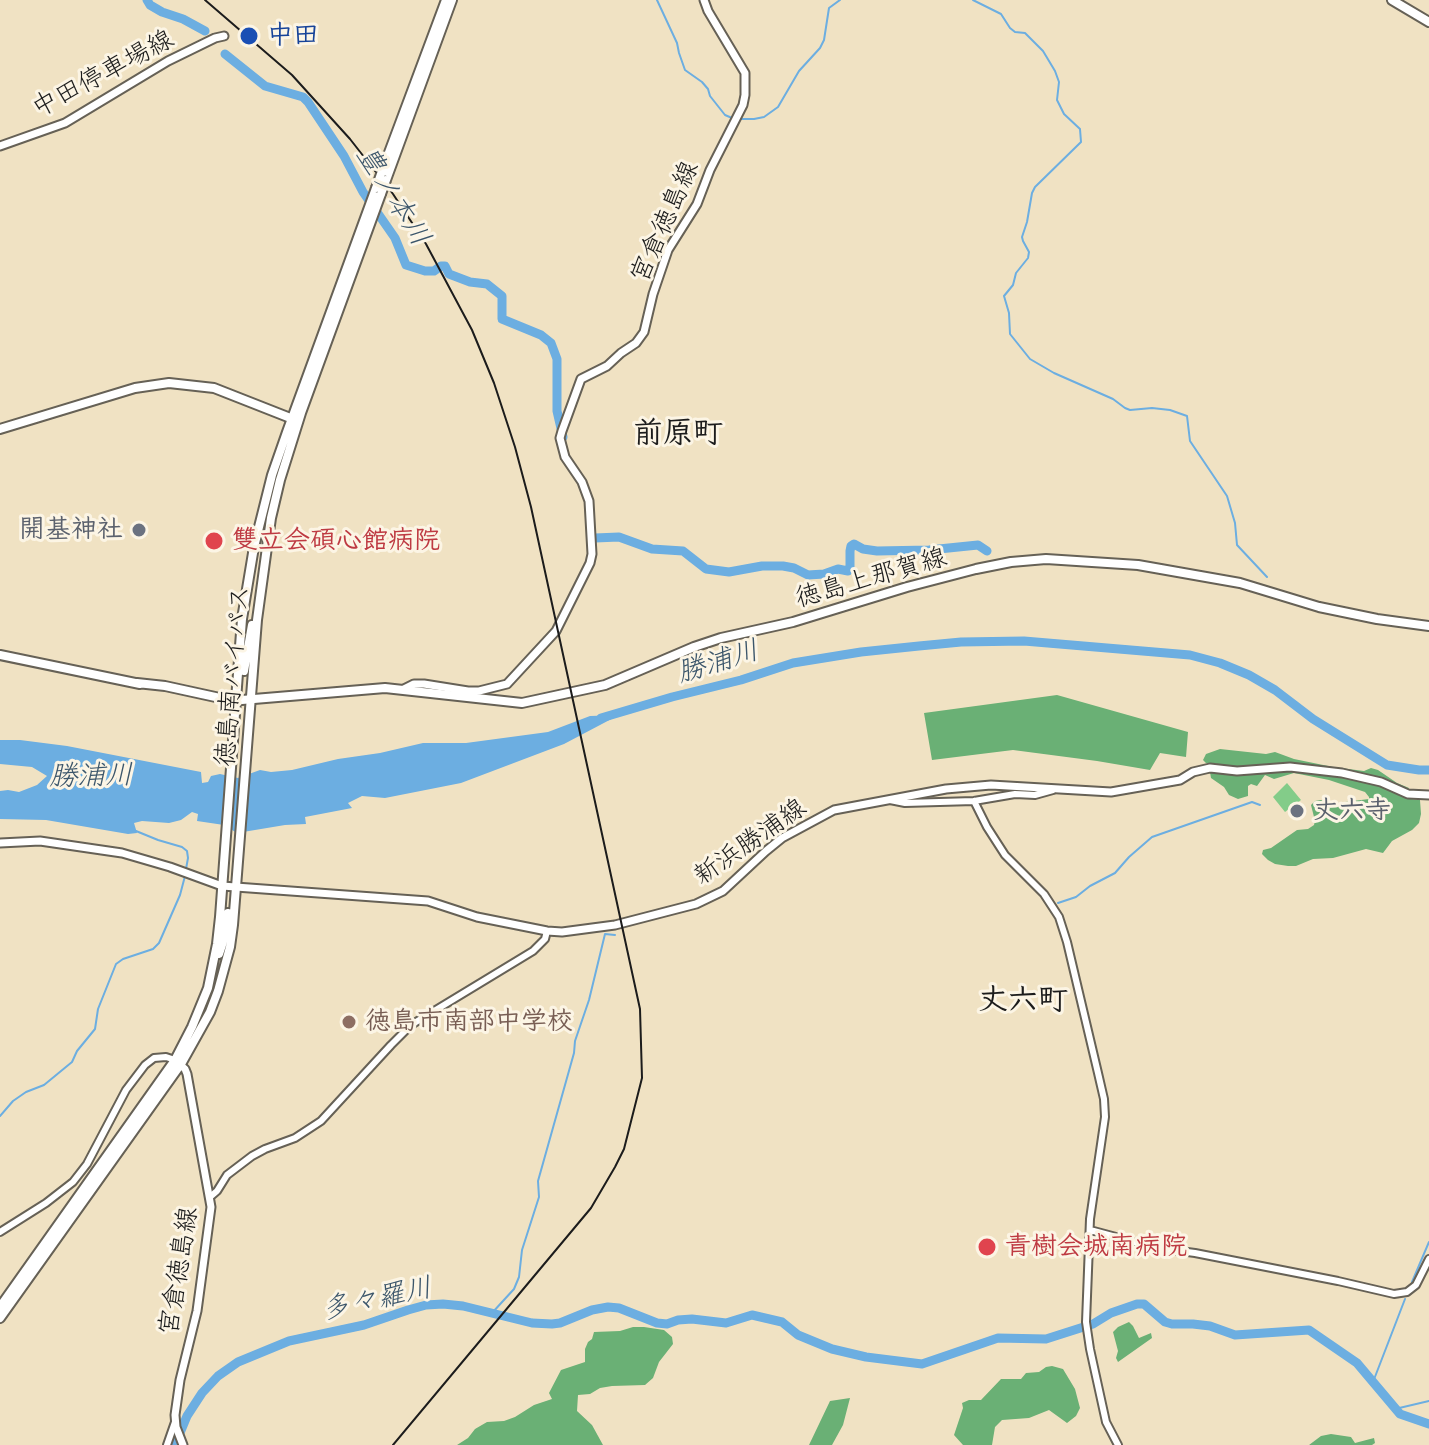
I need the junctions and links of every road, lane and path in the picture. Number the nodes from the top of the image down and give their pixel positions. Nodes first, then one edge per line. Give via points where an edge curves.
1 (446, 0) edge
2 (452, 0) edge
3 (704, 0) edge
4 (1392, 0) edge
5 (1429, 22) edge
6 (224, 36) dead end
7 (0, 146) edge
8 (383, 177) junction
9 (295, 420) junction
10 (0, 429) edge
11 (273, 491) junction
12 (1429, 626) edge
13 (0, 655) edge
14 (404, 689) junction
15 (243, 703) junction
16 (1056, 789) junction
17 (1429, 795) edge
18 (887, 799) junction
19 (974, 801) junction
20 (0, 843) edge
21 (223, 882) junction
22 (236, 884) junction
23 (547, 931) junction
24 (213, 965) junction
25 (178, 1062) junction
26 (209, 1193) junction
27 (1090, 1230) junction
28 (0, 1232) edge
29 (1429, 1259) edge
30 (0, 1307) edge
31 (0, 1318) edge
32 (175, 1424) junction
33 (182, 1443) edge
34 (167, 1445) edge
35 (1118, 1445) edge

1 - 8 main road, 徳島南バイパス
2 - 8 main road, 徳島南バイパス
3 - 14 main road, 宮倉徳島線 via 745,73 743,105 697,204 668,250 644,332 607,366 581,379 562,431 565,457 589,501 590,563 556,631 507,684 479,691 424,684
4 - 5 main road
6 - 7 main road, 中田停車場線 via 168,61 65,123
8 - 9 main road, 徳島南バイパス, bridge
9 - 10 main road via 214,388 169,383 135,388
9 - 11 main road, 徳島南バイパス
11 - 15 main road, 徳島南バイパス
11 - 15 main road, 徳島南バイパス via 254,547 245,601
12 - 14 main road, 徳島上那賀線 via 1138,565 1028,560 976,569 721,638 605,685 542,700 512,703
13 - 15 main road, 徳島上那賀線 via 206,700
14 - 15 main road, 徳島上那賀線
15 - 21 main road, 徳島南バイパス
15 - 22 main road, 徳島南バイパス
16 - 17 main road, 新浜勝浦線 via 1111,792 1180,780 1200,769 1290,767 1342,773 1408,794
16 - 18 main road, 新浜勝浦線 via 979,786
16 - 19 street
18 - 19 street
18 - 23 main road, 新浜勝浦線 via 834,810 806,824 710,899 606,927
19 - 27 street via 1005,855 1044,894 1063,928 1104,1099
20 - 21 main road, 新浜勝浦線 via 40,841 122,853
21 - 22 main road, 新浜勝浦線
21 - 24 main road, 徳島南バイパス
22 - 23 main road, 新浜勝浦線 via 428,901
22 - 24 main road
22 - 25 main road, 徳島南バイパス via 230,947 218,991
23 - 26 street via 533,951 411,1025 321,1121 252,1156
24 - 25 main road, 徳島南バイパス
25 - 26 main road, 宮倉徳島線 via 187,1074
25 - 28 street via 154,1058 145,1065 73,1182
25 - 30 main road, 徳島南バイパス
25 - 31 main road, 徳島南バイパス
26 - 32 main road, 宮倉徳島線 via 197,1311
27 - 29 street via 1394,1294 1416,1285
27 - 35 street via 1087,1332 1106,1422
32 - 33 main road, 宮倉徳島線
32 - 34 street

